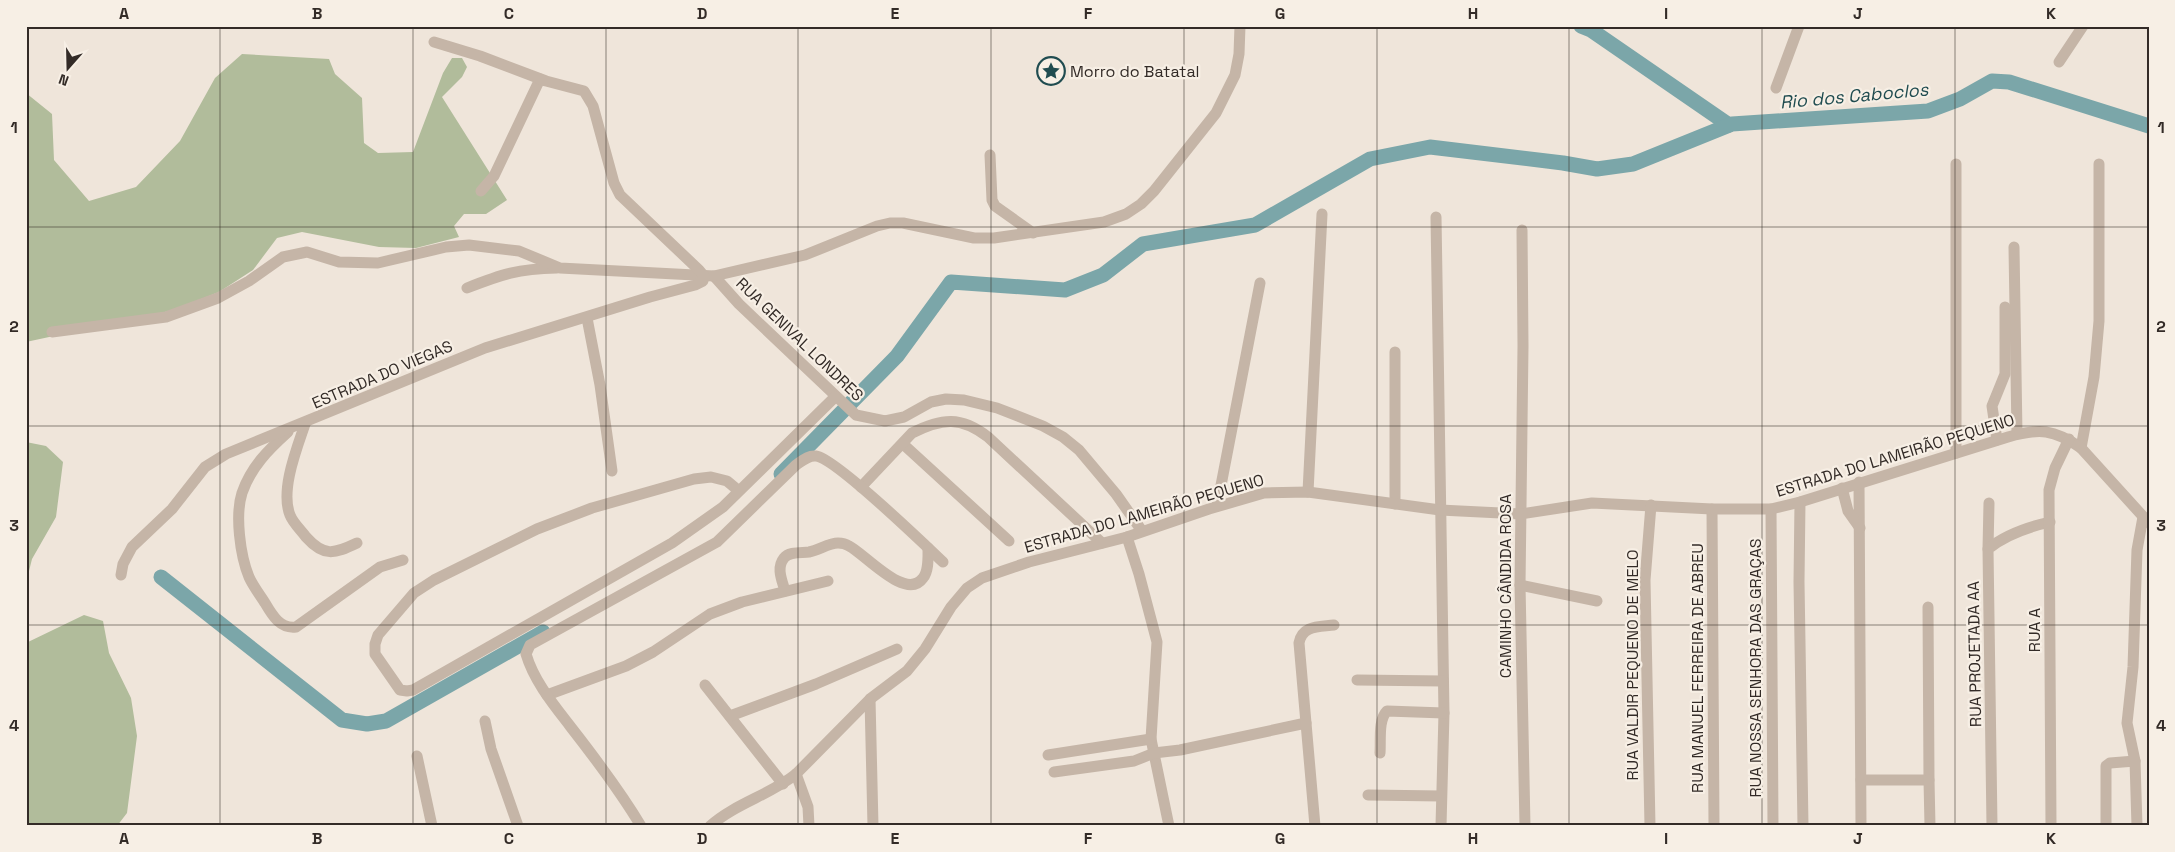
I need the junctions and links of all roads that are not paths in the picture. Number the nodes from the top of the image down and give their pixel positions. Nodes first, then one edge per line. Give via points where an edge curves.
1 (1240, 26) edge
2 (1799, 26) edge
3 (2083, 26) edge
4 (434, 42) dead end
5 (2059, 62) dead end
6 (540, 79) junction
7 (1776, 88) dead end
8 (990, 155) dead end
9 (1956, 164) dead end
10 (2099, 164) dead end
11 (481, 191) dead end
12 (1322, 214) dead end
13 (1436, 217) dead end
14 (1522, 230) dead end
15 (1033, 232) junction
16 (2014, 247) dead end
17 (560, 268) junction
18 (709, 276) junction
19 (1260, 283) dead end
20 (467, 288) dead end
21 (2005, 307) dead end
22 (587, 318) junction
23 (52, 332) dead end
24 (1395, 352) dead end
25 (836, 398) junction
26 (305, 424) junction
27 (292, 428) junction
28 (2017, 434) junction
29 (2069, 439) junction
30 (1997, 440) junction
31 (903, 444) junction
32 (2081, 448) junction
33 (1956, 453) junction
34 (612, 471) dead end
35 (1859, 482) junction
36 (861, 486) junction
37 (1842, 488) junction
38 (739, 491) junction
39 (1308, 492) junction
40 (1800, 502) junction
41 (1989, 503) dead end
42 (1395, 504) junction
43 (1651, 505) junction
44 (1217, 506) junction
45 (723, 507) junction
46 (1712, 509) junction
47 (1771, 509) junction
48 (1440, 510) junction
49 (1521, 514) junction
50 (2146, 520) edge
51 (2050, 522) junction
52 (736, 525) junction
53 (1860, 528) junction
54 (1142, 531) junction
55 (1127, 537) junction
56 (1009, 541) dead end
57 (357, 543) dead end
58 (1102, 543) junction
59 (928, 548) junction
60 (1988, 549) junction
61 (403, 560) dead end
62 (943, 562) dead end
63 (121, 574) dead end
64 (828, 581) dead end
65 (1520, 585) junction
66 (785, 591) junction
67 (1597, 601) dead end
68 (1928, 607) dead end
69 (1334, 625) dead end
70 (897, 649) dead end
71 (1357, 680) dead end
72 (1443, 681) junction
73 (705, 685) dead end
74 (547, 695) junction
75 (870, 699) junction
76 (1444, 713) junction
77 (730, 716) junction
78 (484, 722) dead end
79 (1306, 723) junction
80 (1151, 739) junction
81 (1154, 753) junction
82 (1380, 753) dead end
83 (1048, 755) dead end
84 (417, 756) dead end
85 (2135, 761) junction
86 (1054, 772) dead end
87 (796, 774) junction
88 (1861, 780) junction
89 (1929, 780) junction
90 (783, 784) junction
91 (1368, 795) dead end
92 (1441, 796) junction
93 (432, 826) edge
94 (518, 826) edge
95 (641, 826) edge
96 (710, 826) edge
97 (809, 826) edge
98 (873, 826) edge
99 (1168, 826) edge
100 (1315, 826) edge
101 (1441, 826) edge
102 (1525, 826) edge
103 (1650, 826) edge
104 (1714, 826) edge
105 (1773, 826) edge
106 (1803, 826) edge
107 (1861, 826) edge
108 (1930, 826) edge
109 (1992, 826) edge
110 (2051, 826) edge
111 (2106, 826) edge
112 (2137, 826) edge

1 - 15 street, ESTRADA DO VIEGAS via 1235,75 1225,97 1198,138 1154,191 1126,214 1111,220
2 - 7 street
3 - 5 street
4 - 6 street
6 - 11 street via 494,176
6 - 18 street, RUA GENIVAL LONDRES via 576,88 588,96 620,195
8 - 15 street via 995,206
9 - 33 street
10 - 32 street via 2099,321 2094,378
12 - 39 street
13 - 48 street
14 - 49 street, CAMINHO CÂNDIDA ROSA
15 - 18 street, ESTRADA DO VIEGAS via 974,238 890,223 805,255
16 - 28 street
17 - 18 street, ESTRADA DO VIEGAS
17 - 20 street via 504,273
17 - 23 street, ESTRADA DO VIEGAS via 519,251 469,245 446,247 378,263 339,262 307,252 283,258 218,298 166,317
18 - 22 street, ESTRADA DO VIEGAS via 695,285
18 - 25 street, RUA GENIVAL LONDRES
19 - 44 street
21 - 30 street via 2005,374 1992,406
22 - 26 street, ESTRADA DO VIEGAS via 485,348
22 - 34 street
24 - 42 street
25 - 38 street
25 - 54 street, RUA GENIVAL LONDRES via 856,415 885,421 904,417 931,402 946,399 997,408 1043,426 1079,450
26 - 27 street, ESTRADA DO VIEGAS
26 - 57 street via 288,480 290,515 316,548 325,552
27 - 61 street via 258,461 242,494 238,518 249,576 271,614 284,626 296,627 380,567
27 - 63 street, ESTRADA DO VIEGAS via 256,440 213,461 172,509 132,547
28 - 29 street, ESTRADA DO LAMEIRÃO PEQUENO via 2044,431
28 - 30 street, ESTRADA DO LAMEIRÃO PEQUENO
29 - 32 street, ESTRADA DO LAMEIRÃO PEQUENO
29 - 51 street, RUA A via 2051,479
30 - 33 street, ESTRADA DO LAMEIRÃO PEQUENO
31 - 36 street
31 - 56 street
31 - 58 street via 912,433 951,420 975,427
32 - 50 street, ESTRADA DO LAMEIRÃO PEQUENO
33 - 35 street, ESTRADA DO LAMEIRÃO PEQUENO
35 - 37 street, ESTRADA DO LAMEIRÃO PEQUENO
35 - 53 street
36 - 52 street via 824,459 808,457
36 - 59 street
37 - 40 street, ESTRADA DO LAMEIRÃO PEQUENO
37 - 53 street via 1848,511
38 - 45 street
38 - 45 street via 720,478 694,479 592,508 537,529 414,593 378,635 375,654 400,690 413,690 672,543
39 - 42 street, ESTRADA DO LAMEIRÃO PEQUENO
39 - 44 street, ESTRADA DO LAMEIRÃO PEQUENO via 1264,493
40 - 47 street, ESTRADA DO LAMEIRÃO PEQUENO
40 - 106 street
41 - 60 street, RUA PROJETADA AA
42 - 48 street, ESTRADA DO LAMEIRÃO PEQUENO
43 - 46 street, ESTRADA DO LAMEIRÃO PEQUENO
43 - 49 street, ESTRADA DO LAMEIRÃO PEQUENO via 1592,503
43 - 103 street, RUA VALDIR PEQUENO DE MELO via 1645,580
44 - 54 street, ESTRADA DO LAMEIRÃO PEQUENO
45 - 52 street
46 - 47 street, ESTRADA DO LAMEIRÃO PEQUENO
46 - 104 street, RUA MANUEL FERREIRA DE ABREU
47 - 105 street, RUA NOSSA SENHORA DAS GRAÇAS
48 - 49 street, ESTRADA DO LAMEIRÃO PEQUENO
48 - 72 street
49 - 65 street, CAMINHO CÂNDIDA ROSA
50 - 85 street via 2137,550 2133,667 2127,723
51 - 60 street via 2016,532
51 - 110 street, RUA A
52 - 74 street via 717,542 530,645 526,654 528,661
53 - 88 street
54 - 55 street, ESTRADA DO LAMEIRÃO PEQUENO
55 - 58 street, ESTRADA DO LAMEIRÃO PEQUENO
55 - 80 street via 1157,642
58 - 75 street, ESTRADA DO LAMEIRÃO PEQUENO via 982,578 951,607 907,671
59 - 62 street
59 - 66 street via 923,578 910,584 883,573 851,546 836,542 810,552 787,554 780,571
60 - 109 street, RUA PROJETADA AA
64 - 66 street
65 - 67 street
65 - 102 street, CAMINHO CÂNDIDA ROSA
66 - 74 street via 710,614 626,666
68 - 89 street
69 - 79 street via 1307,629 1300,637
70 - 77 street
71 - 72 street
72 - 76 street
73 - 77 street
74 - 95 street
75 - 87 street, ESTRADA DO LAMEIRÃO PEQUENO
75 - 98 street
76 - 82 street via 1387,711 1381,723
76 - 92 street
77 - 90 street
78 - 94 street via 490,750
79 - 81 street
79 - 100 street
80 - 81 street
80 - 83 street
81 - 86 street via 1134,761
81 - 99 street
84 - 93 street
85 - 111 street via 2106,766
85 - 112 street
87 - 90 street, ESTRADA DO LAMEIRÃO PEQUENO
87 - 97 street via 808,807
88 - 89 street
88 - 107 street
89 - 108 street
90 - 96 street, ESTRADA DO LAMEIRÃO PEQUENO via 735,808
91 - 92 street
92 - 101 street

